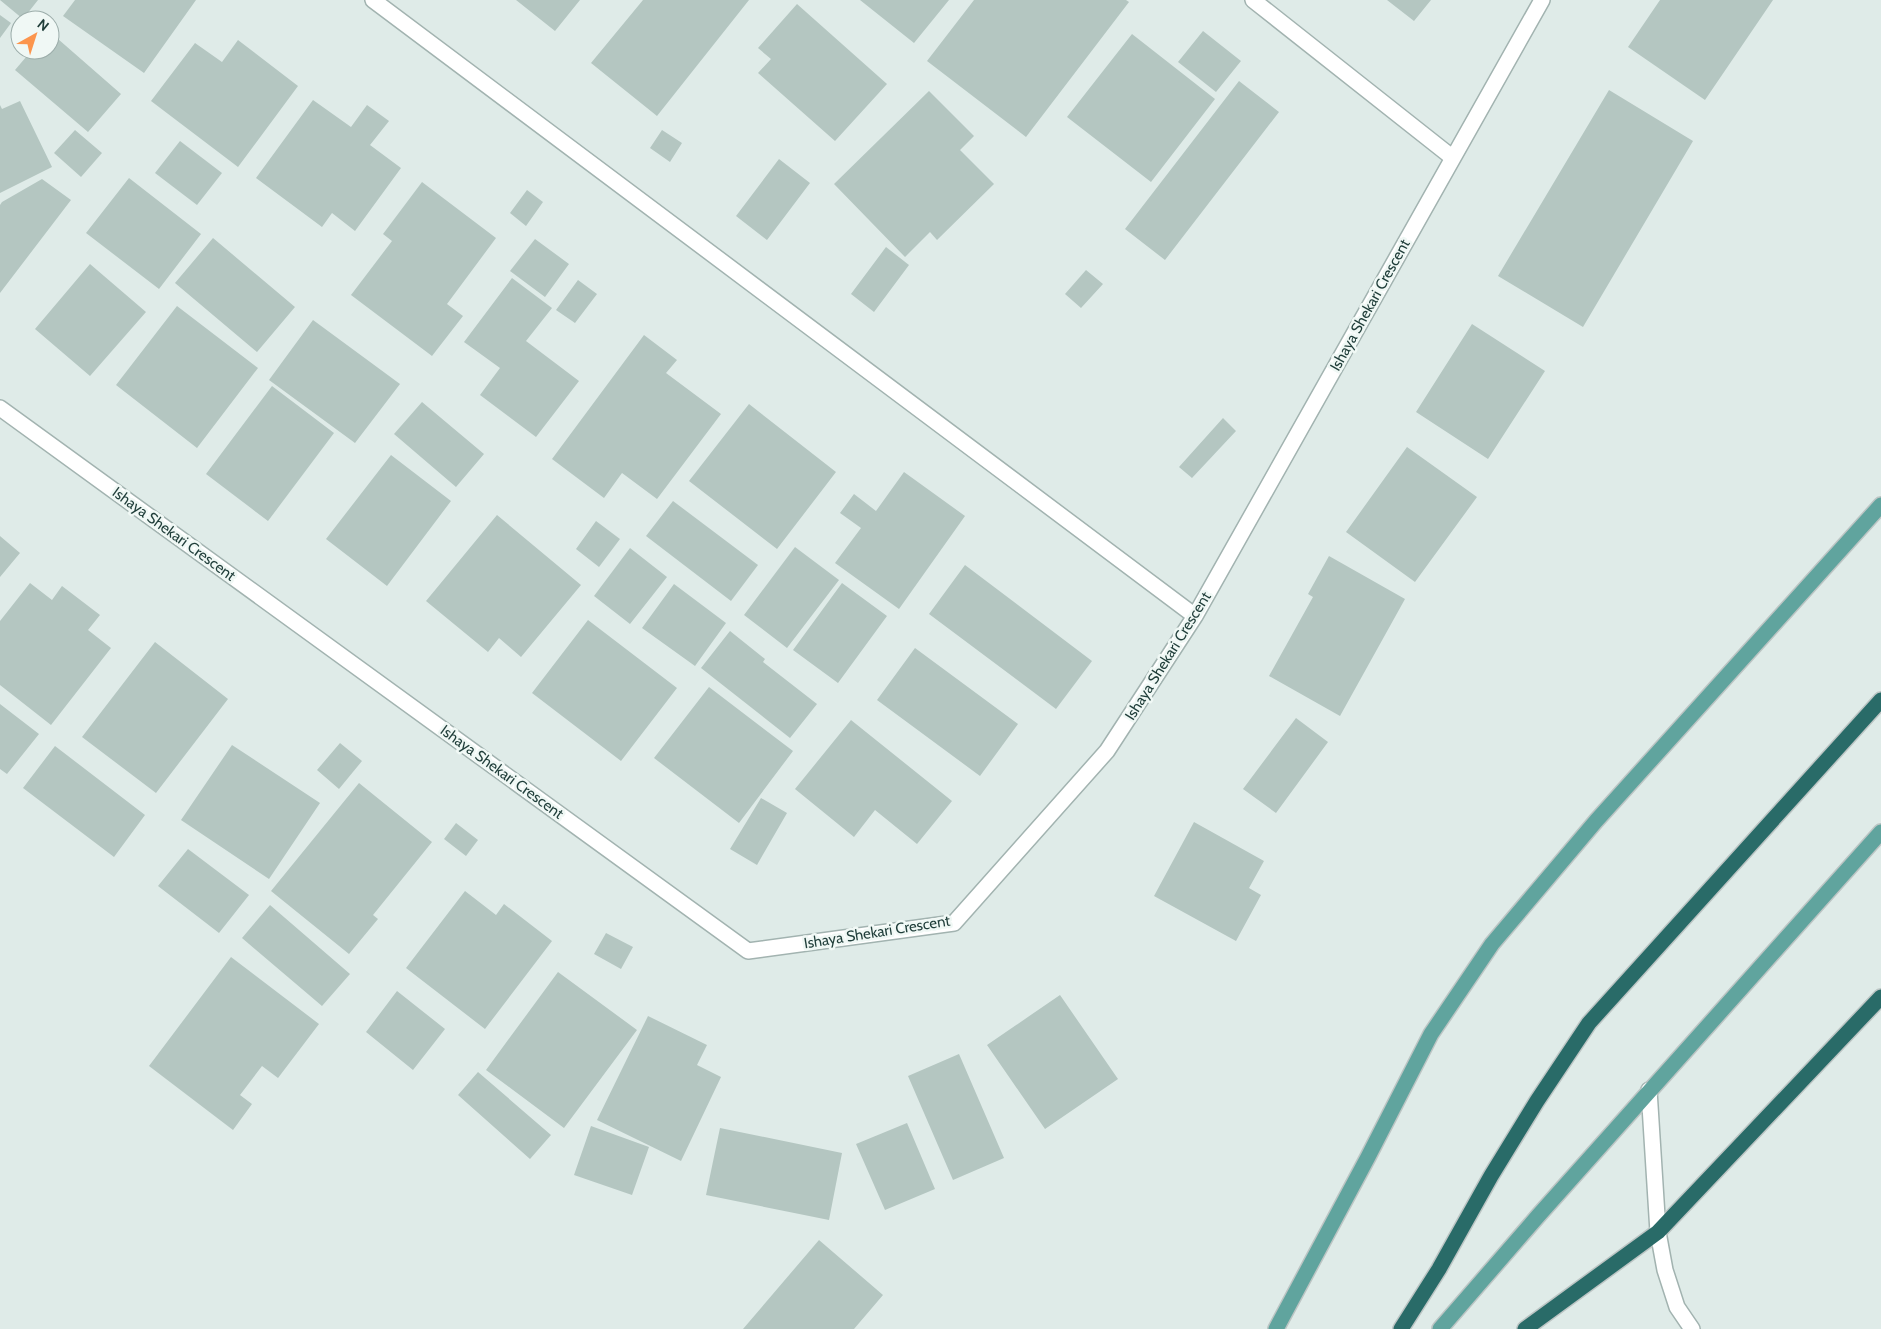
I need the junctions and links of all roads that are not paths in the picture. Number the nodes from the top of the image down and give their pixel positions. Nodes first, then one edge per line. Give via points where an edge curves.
1 (373, 0) edge
2 (1253, 0) edge
3 (1542, 0) edge
4 (1453, 158) junction
5 (0, 408) edge
6 (1881, 505) edge
7 (1195, 616) junction
8 (1881, 700) edge
9 (1881, 832) edge
10 (1881, 997) edge
11 (1649, 1090) junction
12 (1658, 1232) junction
13 (1276, 1329) edge
14 (1402, 1329) edge
15 (1440, 1329) edge
16 (1525, 1329) edge
17 (1692, 1329) edge

1 - 7 street
2 - 4 street
3 - 4 street, Ishaya Shekari Crescent
4 - 7 street, Ishaya Shekari Crescent
5 - 7 street, Ishaya Shekari Crescent via 748,951 954,923 1107,751
6 - 13 main road via 1596,821 1492,944 1431,1034
8 - 14 highway via 1589,1023 1491,1176
9 - 11 main road
10 - 12 highway
11 - 12 street
11 - 15 main road
12 - 16 highway
12 - 17 street via 1665,1270 1677,1307

